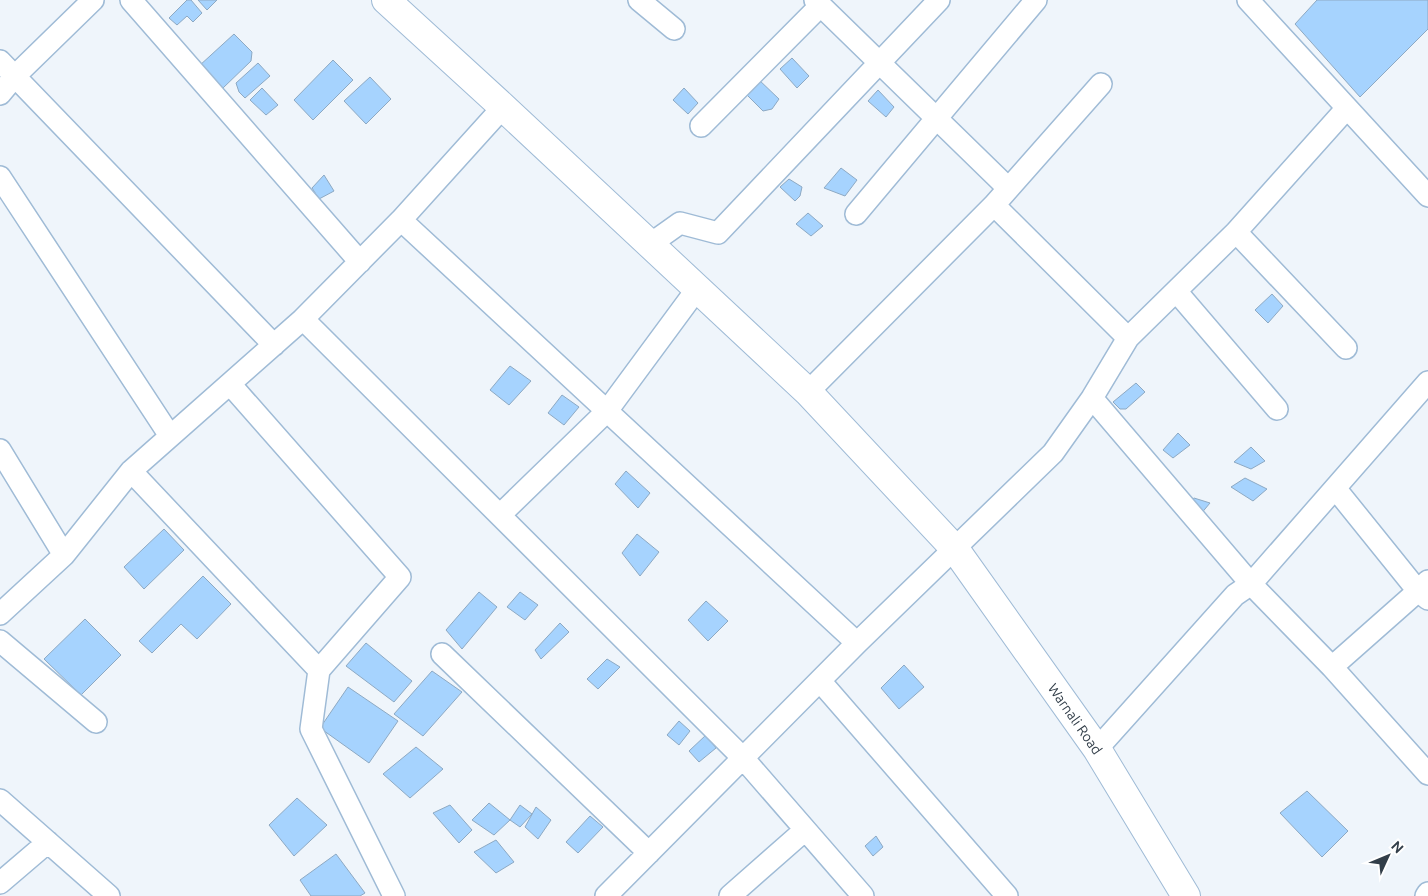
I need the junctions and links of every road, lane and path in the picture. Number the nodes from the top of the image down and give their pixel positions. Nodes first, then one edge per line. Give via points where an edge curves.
1 (93, 0) edge
2 (131, 0) edge
3 (386, 0) edge
4 (939, 0) edge
5 (1036, 0) edge
6 (1248, 0) edge
7 (645, 2) edge
8 (818, 3) edge
9 (674, 29) dead end
10 (0, 60) edge
11 (880, 63) junction
12 (15, 76) junction
13 (1101, 84) dead end
14 (0, 94) edge
15 (503, 107) junction
16 (1347, 108) junction
17 (937, 118) junction
18 (701, 126) dead end
19 (0, 177) edge
20 (1008, 188) junction
21 (1428, 196) edge
22 (994, 205) junction
23 (856, 214) dead end
24 (401, 220) junction
25 (1236, 232) junction
26 (649, 245) junction
27 (360, 262) junction
28 (697, 289) junction
29 (1176, 291) junction
30 (304, 319) junction
31 (1128, 338) junction
32 (274, 345) junction
33 (1346, 348) dead end
34 (1428, 382) edge
35 (230, 384) junction
36 (808, 392) junction
37 (1092, 398) junction
38 (1277, 408) dead end
39 (607, 411) junction
40 (170, 436) junction
41 (0, 450) edge
42 (131, 471) junction
43 (1335, 488) junction
44 (500, 516) junction
45 (955, 548) junction
46 (64, 556) junction
47 (1251, 584) junction
48 (1425, 590) edge
49 (0, 614) edge
50 (0, 641) edge
51 (858, 643) junction
52 (442, 654) dead end
53 (1332, 667) junction
54 (319, 670) junction
55 (820, 681) junction
56 (96, 722) dead end
57 (1097, 749) junction
58 (743, 758) junction
59 (1428, 774) edge
60 (0, 800) edge
61 (805, 830) junction
62 (48, 842) junction
63 (649, 853) junction
64 (0, 883) edge
65 (1428, 893) edge
66 (109, 896) edge
67 (394, 896) edge
68 (606, 896) edge
69 (730, 896) edge
70 (863, 896) edge
71 (1007, 896) edge
72 (1186, 896) edge
73 (1426, 896) edge

1 - 12 street
2 - 27 street
3 - 15 main road, Warnali Road
4 - 11 street
5 - 17 street
6 - 16 street
7 - 9 street
8 - 11 street
8 - 18 street
10 - 12 street
11 - 17 street
11 - 26 street via 718,233 680,223
12 - 14 street
12 - 32 street
13 - 20 street
15 - 24 street
15 - 26 main road, Warnali Road
16 - 21 street
16 - 25 street
17 - 20 street
17 - 23 street
19 - 40 street
20 - 22 street
22 - 31 street
22 - 36 street
24 - 27 street
24 - 39 street
25 - 29 street
25 - 33 street
26 - 28 main road, Warnali Road
27 - 30 street
28 - 36 main road, Warnali Road
28 - 39 street
29 - 31 street
29 - 38 street
30 - 32 street
30 - 44 street
31 - 37 street
32 - 35 street
34 - 43 street
35 - 40 street
35 - 54 street via 400,577
36 - 45 main road, Warnali Road
37 - 45 street via 1053,453
37 - 47 street
39 - 44 street
39 - 51 street
40 - 42 street
41 - 46 street
42 - 46 street
42 - 54 street
43 - 47 street
43 - 48 street
44 - 58 street
45 - 51 street
45 - 57 main road, Warnali Road
46 - 49 street
47 - 53 street
47 - 57 street via 1235,595
48 - 53 street
50 - 56 street
51 - 55 street
52 - 63 street
53 - 59 street
54 - 67 street via 311,730
55 - 58 street
55 - 71 street
57 - 72 main road, Warnali Road
58 - 61 street
58 - 63 street
60 - 62 street
61 - 69 street
61 - 70 street
62 - 64 street
62 - 66 street
63 - 68 street
65 - 73 street

